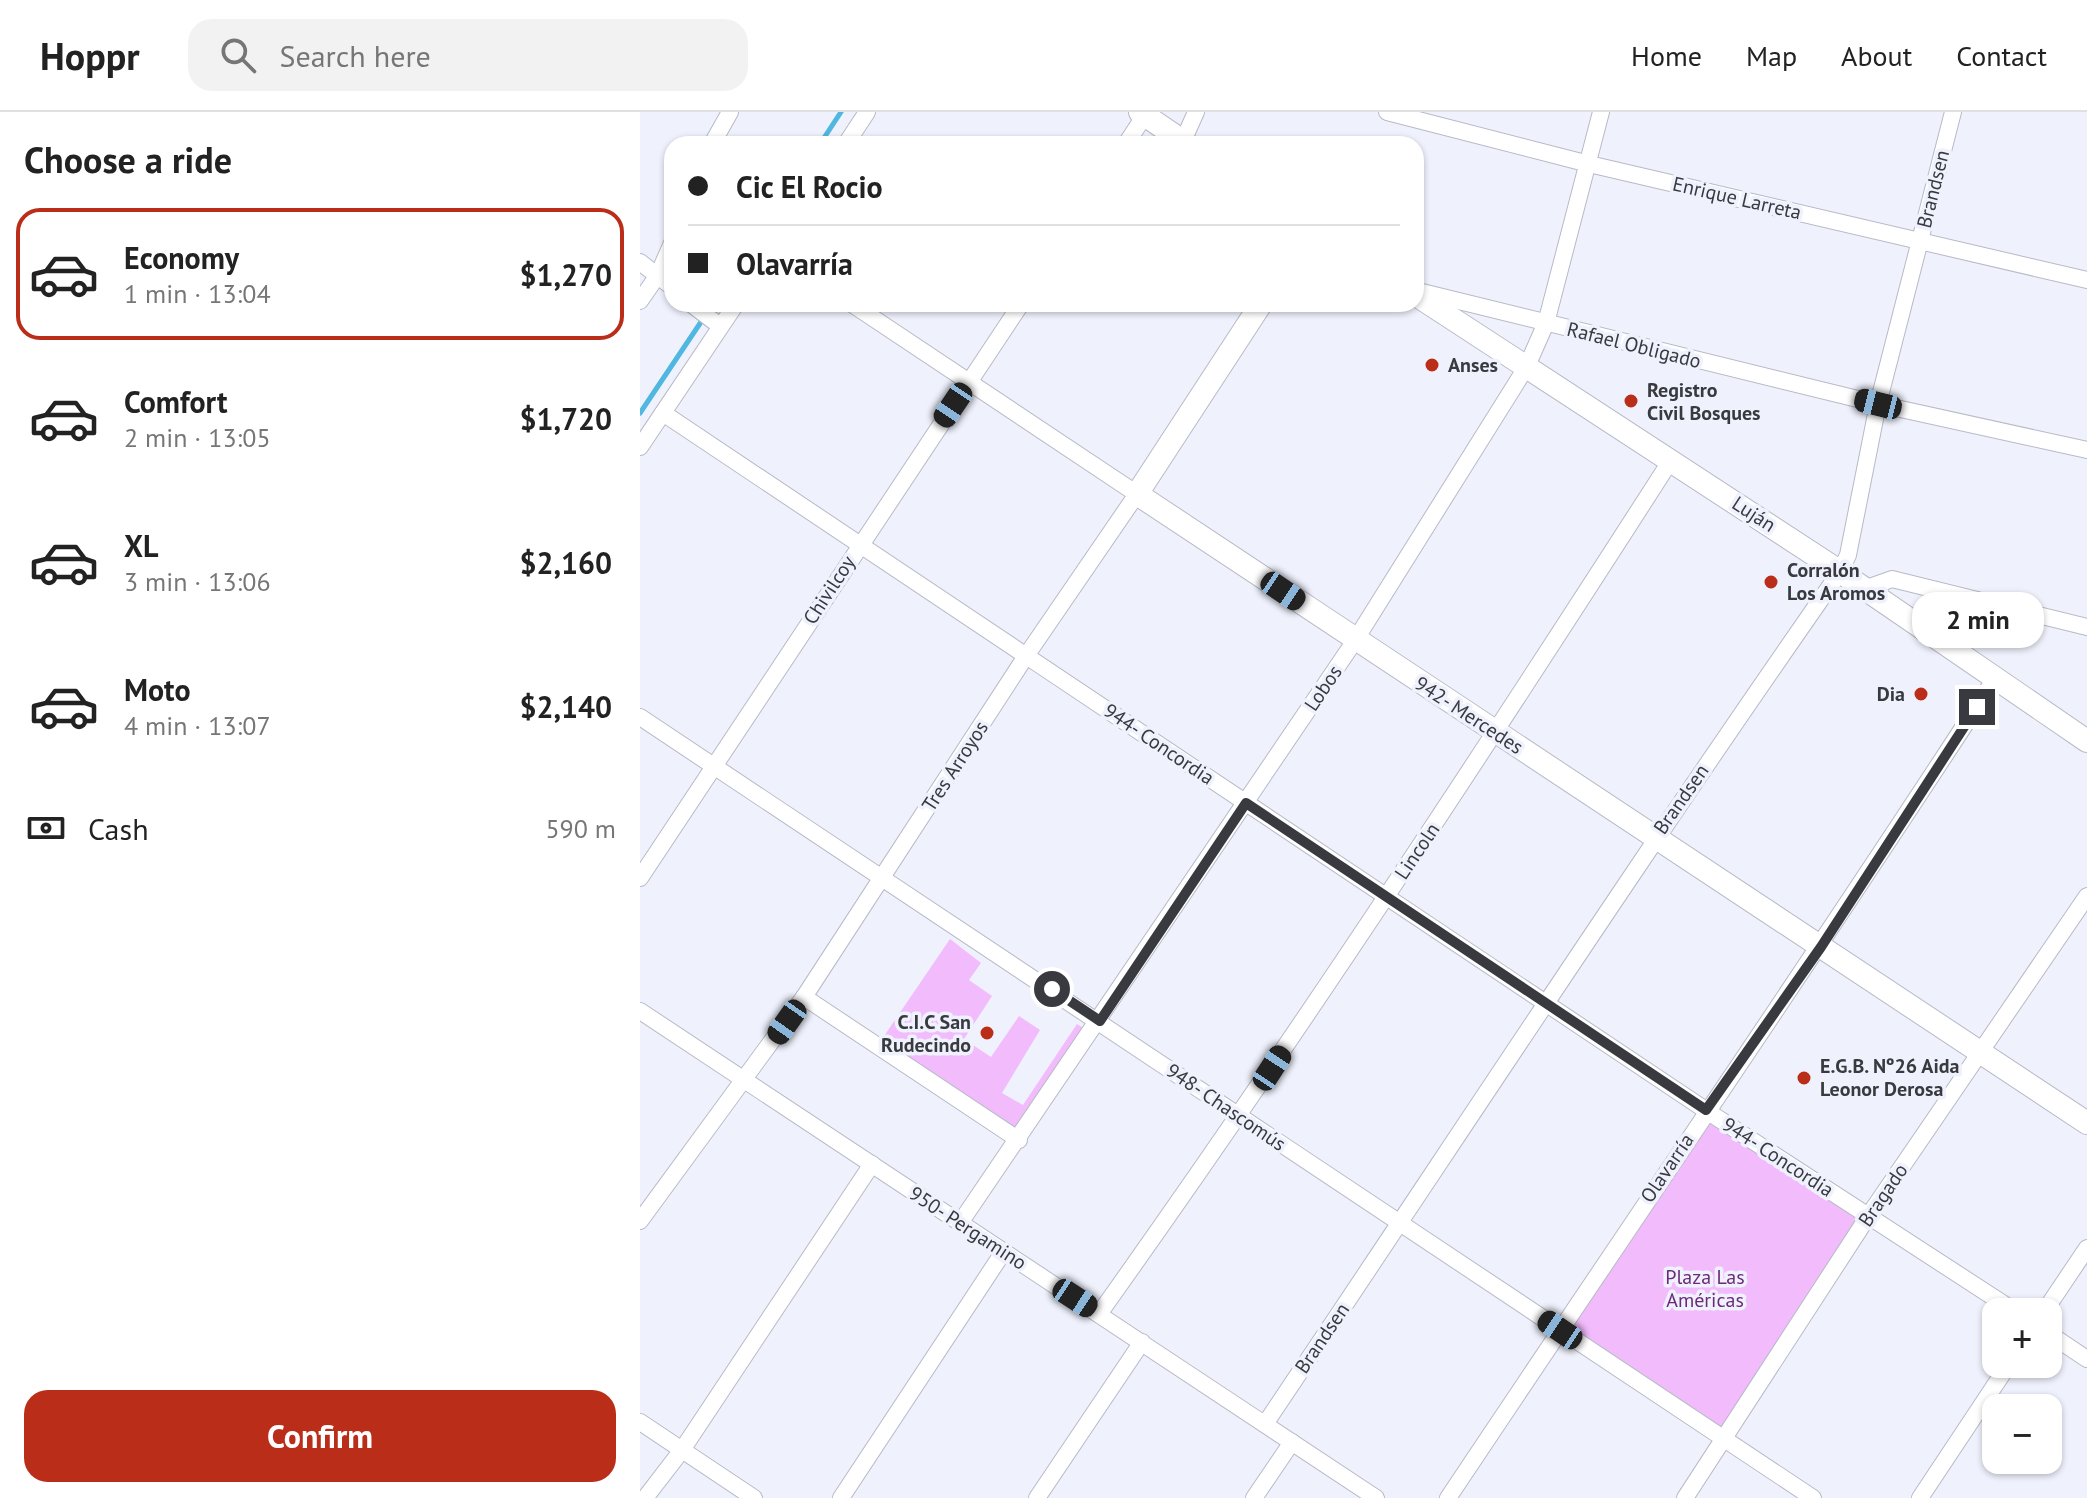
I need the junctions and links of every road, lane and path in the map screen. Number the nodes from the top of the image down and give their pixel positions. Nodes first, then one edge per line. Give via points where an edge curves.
1 (730, 112) edge
2 (867, 112) edge
3 (1196, 112) edge
4 (1387, 112) edge
5 (1601, 112) edge
6 (1953, 112) edge
7 (1142, 114) edge
8 (716, 136) edge
9 (851, 136) edge
10 (1130, 136) edge
11 (1176, 136) edge
12 (1187, 136) edge
13 (1589, 164) junction
14 (1920, 241) junction
15 (664, 261) edge
16 (640, 262) edge
17 (658, 275) junction
18 (664, 280) edge
19 (2087, 280) edge
20 (1424, 295) edge
21 (1424, 298) edge
22 (640, 301) edge
23 (864, 312) edge
24 (1016, 312) edge
25 (1256, 312) edge
26 (706, 315) edge
27 (1546, 323) junction
28 (1527, 366) junction
29 (969, 382) junction
30 (1878, 404) junction
31 (663, 413) junction
32 (640, 447) edge
33 (2087, 450) edge
34 (1671, 460) junction
35 (1137, 494) junction
36 (859, 544) junction
37 (1840, 572) junction
38 (1864, 589) junction
39 (2087, 627) edge
40 (1356, 639) junction
41 (1026, 656) junction
42 (1994, 680) junction
43 (640, 717) edge
44 (1496, 732) junction
45 (2087, 741) edge
46 (715, 767) junction
47 (1246, 803) junction
48 (1654, 837) junction
49 (640, 878) edge
50 (883, 879) junction
51 (2087, 896) edge
52 (1386, 897) junction
53 (1821, 947) junction
54 (804, 997) junction
55 (1548, 1005) junction
56 (640, 1011) edge
57 (1100, 1021) junction
58 (1981, 1053) junction
59 (745, 1080) junction
60 (1706, 1110) junction
61 (1239, 1117) junction
62 (2087, 1123) edge
63 (1019, 1140) junction
64 (872, 1164) junction
65 (1869, 1215) junction
66 (640, 1220) edge
67 (960, 1223) junction
68 (1400, 1223) junction
69 (2087, 1248) edge
70 (1004, 1251) junction
71 (1995, 1298) edge
72 (2053, 1298) edge
73 (1099, 1314) junction
74 (1560, 1330) junction
75 (1142, 1342) junction
76 (2062, 1342) edge
77 (2087, 1359) edge
78 (2000, 1378) edge
79 (640, 1422) edge
80 (1265, 1424) junction
81 (1726, 1439) junction
82 (1292, 1442) junction
83 (682, 1450) junction
84 (645, 1498) edge
85 (754, 1498) edge
86 (841, 1498) edge
87 (1037, 1498) edge
88 (1254, 1498) edge
89 (1376, 1498) edge
90 (1448, 1498) edge
91 (1685, 1498) edge
92 (1813, 1498) edge
93 (1920, 1498) edge

1 - 8 street
2 - 9 street
3 - 12 street
4 - 13 street, Enrique Larreta
5 - 13 street, Lobos
6 - 14 street, Brandsen
7 - 10 street
7 - 11 main road
13 - 14 street, Enrique Larreta
13 - 27 street, Lobos
14 - 19 street, Enrique Larreta
14 - 30 street, Brandsen
15 - 17 street
16 - 17 street
17 - 18 street
17 - 22 street
20 - 27 street, Rafael Obligado
21 - 28 main road, Luján
23 - 29 street, 942- Mercedes
24 - 29 street, Chivilcoy
25 - 35 main road, Tres Arroyos
26 - 31 street
27 - 28 street, Lobos
27 - 30 street, Rafael Obligado
28 - 34 main road, Luján
28 - 40 street, Lobos
29 - 35 street, 942- Mercedes
29 - 36 street, Chivilcoy
30 - 33 street, Rafael Obligado
30 - 37 street, Brandsen via 1848,555
31 - 32 street
31 - 36 street, 944- Concordia
34 - 37 main road, Luján
34 - 44 street, Lincoln
35 - 40 main road, 942- Mercedes
35 - 41 street, Tres Arroyos
36 - 41 street, 944- Concordia
36 - 46 street, Chivilcoy
37 - 38 main road, Luján
37 - 48 street, Brandsen
38 - 39 street via 1892,579
38 - 42 main road, Luján
40 - 44 main road, 942- Mercedes
40 - 47 street, Lobos
41 - 47 street, 944- Concordia
41 - 50 street, Tres Arroyos
42 - 45 main road, Luján
42 - 53 street, Olavarría
43 - 46 street, 948- Chascomús
44 - 48 main road, 942- Mercedes
44 - 52 street, Lincoln
46 - 49 street, Chivilcoy
46 - 50 street, 948- Chascomús
47 - 52 street, 944- Concordia
47 - 57 street, Lobos
48 - 53 main road, 942- Mercedes
48 - 55 street, Brandsen
50 - 54 street, Tres Arroyos
50 - 57 street, 948- Chascomús
51 - 58 street, Bragado
52 - 55 street, 944- Concordia
52 - 61 street, Lincoln
53 - 58 main road, 942- Mercedes
53 - 60 street, Olavarría
54 - 59 street, Tres Arroyos
54 - 63 street
55 - 60 street, 944- Concordia
55 - 68 street, Brandsen
56 - 59 street, 950- Pergamino
57 - 61 street, 948- Chascomús
57 - 63 street, Lobos
58 - 62 main road, 942- Mercedes
58 - 65 street, Bragado
59 - 64 street, 950- Pergamino
59 - 66 street, Tres Arroyos
60 - 65 street, 944- Concordia
60 - 74 street, Olavarría
61 - 68 street, 948- Chascomús
61 - 73 street, Lincoln
63 - 67 street, Lobos
64 - 67 street, 950- Pergamino
64 - 83 street
65 - 71 street, 944- Concordia
65 - 81 street, Bragado
67 - 70 street, 950- Pergamino
68 - 74 street, 948- Chascomús
68 - 80 street, Brandsen
69 - 72 street
70 - 73 street, 950- Pergamino
70 - 86 street
73 - 75 street, 950- Pergamino
74 - 81 street, 948- Chascomús
74 - 90 street, Olavarría
75 - 80 street, 950- Pergamino
75 - 87 street
76 - 77 street
78 - 93 street
79 - 83 street
80 - 82 street, 950- Pergamino
81 - 91 street, Bragado
81 - 92 street, 948- Chascomús
82 - 88 street
82 - 89 street, 950- Pergamino
83 - 84 street
83 - 85 street

